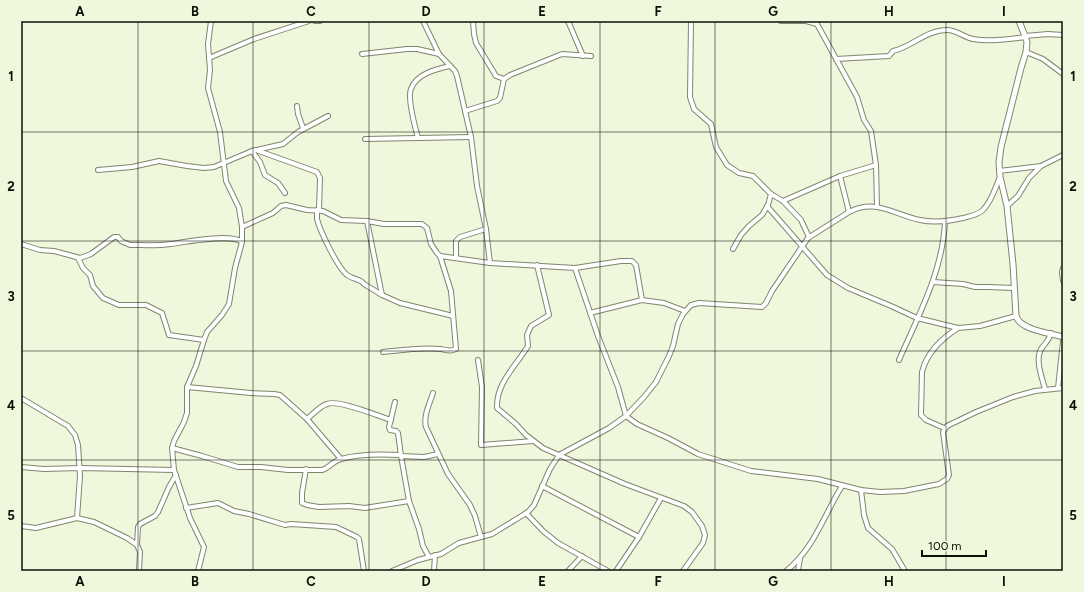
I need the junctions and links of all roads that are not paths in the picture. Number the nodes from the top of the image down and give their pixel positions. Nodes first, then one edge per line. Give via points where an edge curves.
1 (211, 21) edge
2 (309, 21) edge
3 (315, 21) edge
4 (320, 21) edge
5 (423, 21) edge
6 (474, 21) edge
7 (568, 21) edge
8 (691, 21) edge
9 (781, 21) edge
10 (1019, 21) edge
11 (1063, 35) edge
12 (1026, 37) junction
13 (1026, 52) junction
14 (362, 54) dead end
15 (439, 54) junction
16 (583, 56) junction
17 (590, 56) dead end
18 (209, 58) junction
19 (836, 59) junction
20 (450, 66) junction
21 (1063, 74) edge
22 (504, 79) junction
23 (297, 106) dead end
24 (465, 111) junction
25 (328, 116) dead end
26 (303, 128) junction
27 (471, 137) junction
28 (418, 138) junction
29 (365, 139) dead end
30 (254, 151) junction
31 (1063, 154) edge
32 (224, 164) junction
33 (876, 164) junction
34 (1041, 166) junction
35 (98, 170) dead end
36 (999, 171) junction
37 (840, 176) junction
38 (1000, 177) junction
39 (285, 193) dead end
40 (771, 194) junction
41 (783, 201) junction
42 (767, 206) junction
43 (1007, 206) junction
44 (877, 207) junction
45 (318, 210) junction
46 (849, 212) junction
47 (367, 221) junction
48 (945, 221) junction
49 (242, 227) junction
50 (486, 229) junction
51 (809, 237) junction
52 (242, 242) junction
53 (21, 244) edge
54 (802, 246) junction
55 (733, 249) dead end
56 (440, 256) junction
57 (78, 258) junction
58 (456, 258) junction
59 (490, 263) junction
60 (537, 265) junction
61 (575, 268) junction
62 (1063, 268) edge
63 (1063, 281) edge
64 (934, 282) junction
65 (1014, 288) junction
66 (382, 295) junction
67 (642, 300) junction
68 (685, 311) junction
69 (590, 313) junction
70 (453, 316) junction
71 (1016, 316) junction
72 (917, 318) junction
73 (958, 328) junction
74 (1051, 334) junction
75 (1063, 337) edge
76 (204, 340) junction
77 (1063, 341) edge
78 (383, 352) dead end
79 (478, 360) dead end
80 (900, 360) dead end
81 (187, 387) junction
82 (1061, 388) edge
83 (1045, 390) junction
84 (433, 393) dead end
85 (1063, 394) edge
86 (21, 398) edge
87 (395, 402) dead end
88 (626, 416) junction
89 (307, 419) junction
90 (390, 420) junction
91 (944, 428) junction
92 (534, 441) junction
93 (172, 448) junction
94 (438, 454) junction
95 (559, 455) junction
96 (401, 456) junction
97 (341, 459) junction
98 (21, 468) edge
99 (80, 468) junction
100 (306, 469) junction
101 (174, 470) junction
102 (176, 475) junction
103 (542, 486) junction
104 (842, 486) junction
105 (862, 490) junction
106 (661, 498) junction
107 (409, 501) junction
108 (186, 508) junction
109 (526, 513) junction
110 (77, 518) junction
111 (21, 526) edge
112 (481, 537) junction
113 (639, 537) junction
114 (137, 545) junction
115 (435, 555) junction
116 (429, 556) junction
117 (582, 556) junction
118 (800, 558) junction
119 (138, 571) edge
120 (198, 571) edge
121 (364, 571) edge
122 (392, 571) edge
123 (434, 571) edge
124 (568, 571) edge
125 (608, 571) edge
126 (616, 571) edge
127 (683, 571) edge
128 (786, 571) edge
129 (798, 571) edge
130 (905, 571) edge

1 - 18 street
2 - 18 street via 254,39
3 - 4 street
5 - 15 street
6 - 22 street via 476,43 496,76
7 - 16 street
8 - 40 street via 690,97 694,110 710,124 716,147 727,164 739,173 753,176
9 - 19 street via 817,23
10 - 12 street
11 - 12 street
12 - 13 street
12 - 19 street via 983,40 948,30 939,31 893,50 888,56
13 - 21 street via 1043,59
13 - 36 street via 1001,147
14 - 15 street via 417,49
15 - 20 street
16 - 17 street
16 - 22 street via 562,54
18 - 32 street via 208,88 220,132
19 - 33 street via 857,97 864,120 871,131
20 - 24 street via 457,76
20 - 28 street via 426,74 411,88 411,105
22 - 24 street via 497,101
23 - 26 street
24 - 27 street
25 - 26 street
26 - 30 street via 283,144
27 - 28 street
27 - 50 street
28 - 29 street
30 - 32 street
30 - 39 street via 265,175 276,182
30 - 45 street via 317,172 320,178
31 - 34 street
32 - 35 street via 204,168 159,161
32 - 49 street via 226,181 239,208
33 - 37 street
33 - 44 street
34 - 36 street
34 - 43 street via 1028,178 1018,196
36 - 38 street
37 - 41 street
37 - 46 street
38 - 43 street
38 - 48 street via 989,203 982,211 973,216
40 - 41 street
40 - 42 street
41 - 51 street via 801,220
42 - 54 street
42 - 55 street via 762,215 741,235
43 - 65 street
44 - 46 street
44 - 48 street via 919,220
45 - 47 street via 341,220
45 - 49 street via 283,205 273,213
45 - 66 street via 317,219 321,229 342,270
46 - 51 street
47 - 56 street via 425,225 431,244
47 - 66 street
48 - 64 street via 942,254
49 - 52 street
50 - 58 street via 460,237 456,241
50 - 59 street
51 - 54 street
52 - 57 street via 235,238 224,238 130,246 117,236 90,254
52 - 76 street via 229,304 207,332
53 - 57 street
54 - 68 street via 764,305 760,307 699,303
54 - 72 street via 827,275 848,288
56 - 58 street
56 - 70 street via 451,291
57 - 76 street via 90,275 93,286 103,298 119,305 147,306 162,313 169,336
58 - 59 street
59 - 60 street
60 - 61 street
60 - 92 street via 549,315 530,326 527,335 528,346 503,382 496,407
61 - 67 street via 632,261 636,266
61 - 69 street
62 - 63 street
64 - 65 street
64 - 72 street
65 - 71 street
66 - 70 street via 415,307
67 - 68 street via 664,303
67 - 69 street
68 - 88 street via 678,324 669,356 656,382
69 - 88 street via 618,387
70 - 78 street via 455,350 409,349
71 - 73 street via 980,326
71 - 74 street via 1019,323 1024,326
72 - 73 street
72 - 80 street
73 - 91 street via 935,346 922,372 921,415
74 - 75 street
74 - 83 street via 1039,356
76 - 81 street
77 - 82 street
79 - 92 street via 482,388 482,445
81 - 89 street via 277,394
81 - 93 street via 187,413
82 - 83 street
82 - 85 street
83 - 91 street via 1013,397
84 - 94 street via 424,422
86 - 99 street via 61,421 74,433
87 - 90 street
88 - 95 street
88 - 104 street via 698,454 751,471 818,479
89 - 90 street via 331,403
89 - 97 street
90 - 96 street via 389,429 398,433
91 - 105 street via 949,475 947,479 939,484 904,491
92 - 95 street
93 - 100 street via 238,467
93 - 101 street
94 - 96 street via 424,457
94 - 112 street via 476,516
95 - 103 street
95 - 106 street
96 - 97 street via 398,454
96 - 107 street
97 - 100 street via 325,469
98 - 99 street
99 - 101 street
99 - 110 street
100 - 107 street via 301,497 302,503 307,505 365,508
101 - 102 street
102 - 108 street
102 - 114 street via 158,512 138,527
103 - 109 street via 534,505
103 - 113 street
104 - 105 street
104 - 118 street via 815,538
105 - 130 street via 868,528 892,549
106 - 113 street
106 - 127 street via 684,506 692,512 705,535 703,543
107 - 116 street
108 - 120 street via 204,547
108 - 121 street via 218,503 234,511 280,524 336,527 359,539
109 - 112 street via 500,530
109 - 117 street via 558,543
110 - 111 street via 36,528
110 - 114 street via 94,522
112 - 115 street via 459,543
113 - 126 street
114 - 119 street via 140,552
115 - 116 street
115 - 123 street
116 - 122 street
117 - 124 street
117 - 125 street
118 - 128 street
118 - 129 street

